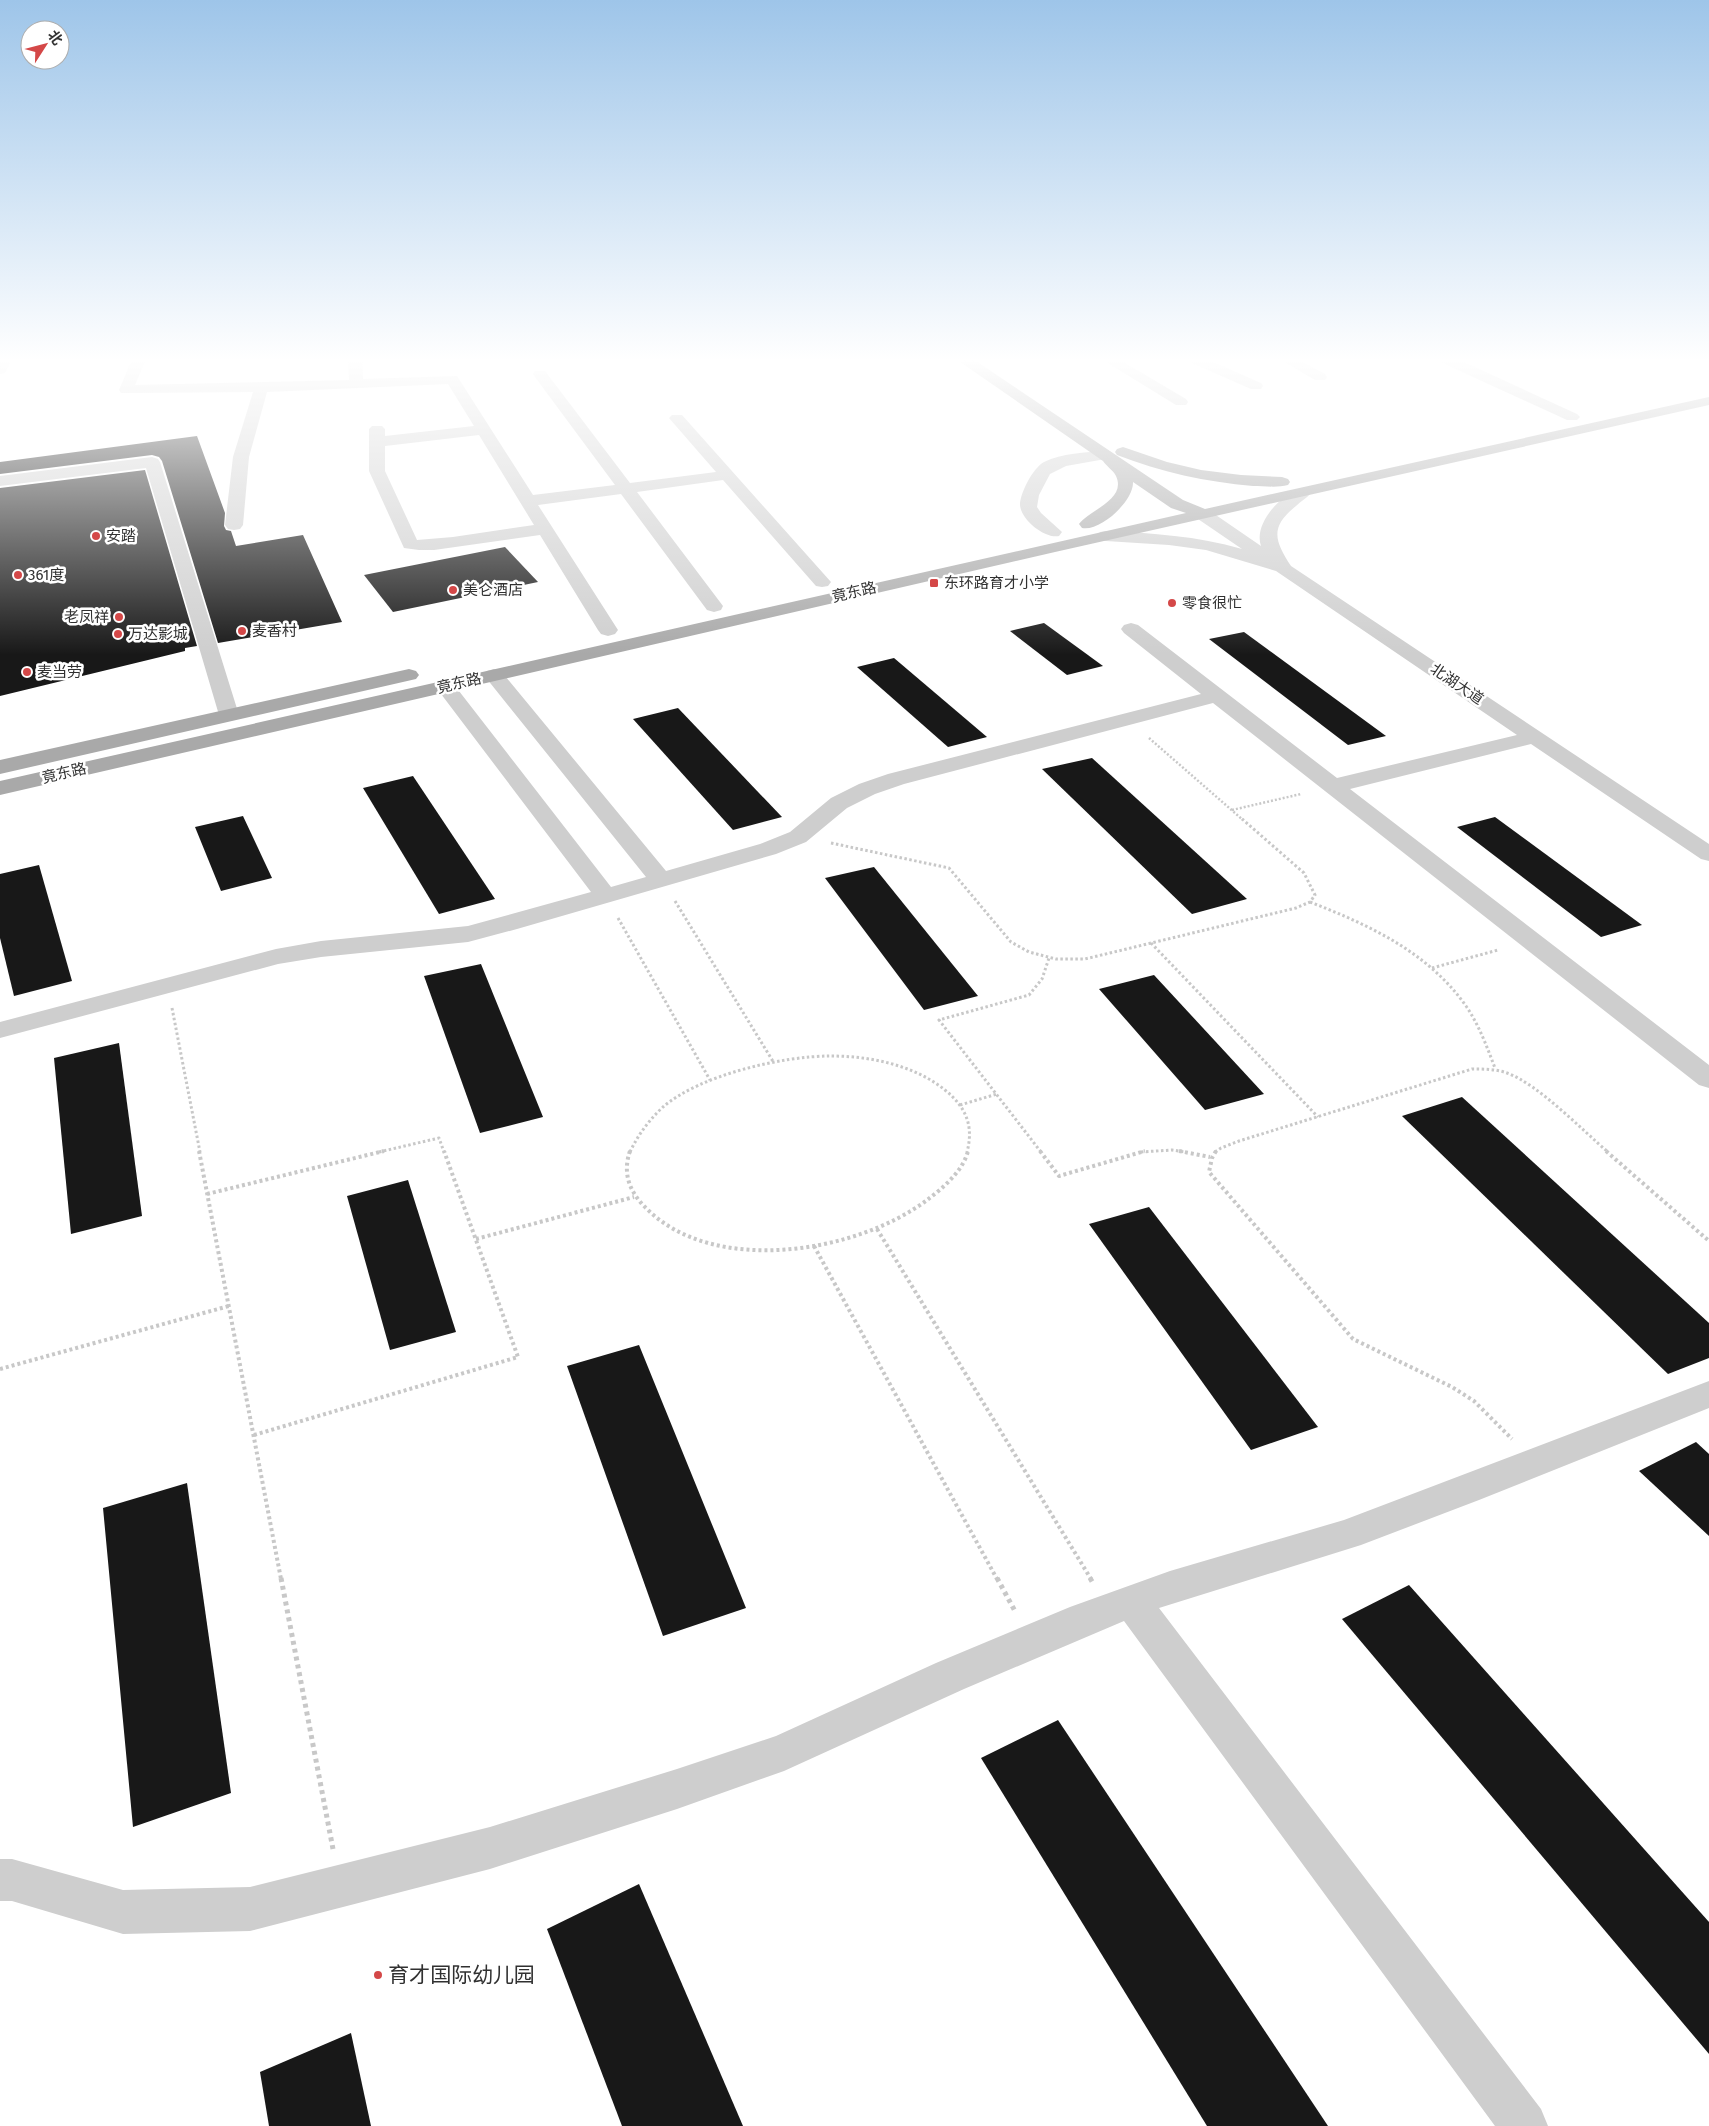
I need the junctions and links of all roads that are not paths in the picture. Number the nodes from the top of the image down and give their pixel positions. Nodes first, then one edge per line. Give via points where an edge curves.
1 (240, 456) edge
2 (377, 456) edge
3 (500, 456) edge
4 (602, 456) edge
5 (711, 456) edge
6 (1098, 456) edge
7 (1106, 456) edge
8 (1107, 456) edge
9 (1128, 456) edge
10 (1135, 456) edge
11 (1441, 456) edge
12 (727, 475) junction
13 (0, 481) edge
14 (1282, 482) junction
15 (1302, 485) junction
16 (626, 488) junction
17 (528, 501) junction
18 (1192, 507) junction
19 (1088, 524) junction
20 (234, 525) dead end
21 (545, 529) junction
22 (1053, 532) junction
23 (1106, 536) junction
24 (1284, 568) junction
25 (822, 582) junction
26 (714, 606) junction
27 (695, 611) dead end
28 (627, 626) dead end
29 (1131, 629) dead end
30 (608, 630) junction
31 (589, 634) dead end
32 (424, 671) dead end
33 (494, 675) junction
34 (445, 686) junction
35 (1218, 696) junction
36 (229, 715) junction
37 (1535, 737) junction
38 (0, 767) edge
39 (1333, 786) junction
40 (0, 788) edge
41 (1709, 854) edge
42 (661, 880) junction
43 (606, 896) junction
44 (0, 1030) edge
45 (1709, 1080) edge
46 (1709, 1394) edge
47 (1121, 1605) junction
48 (0, 1880) edge
49 (1524, 2126) edge

1 - 20 street
2 - 21 street via 380,480 410,544 436,544
3 - 17 street
4 - 16 street
5 - 12 street
6 - 22 street via 1064,462 1045,470 1028,499 1028,506 1032,514
7 - 19 main road via 1125,478 1125,489 1115,503
8 - 18 main road, 北湖大道
9 - 18 main road, 北湖大道
10 - 14 main road via 1182,472 1225,479
11 - 15 main road, 竟东路
12 - 16 street
12 - 25 street
13 - 36 street via 152,462
14 - 15 main road, 竟东路
14 - 18 main road, 竟东路
15 - 18 main road, 竟东路
15 - 24 street via 1269,530 1268,540
16 - 17 street
16 - 26 street
17 - 21 street
18 - 19 main road, 竟东路
18 - 23 main road, 竟东路
18 - 24 street, 北湖大道
19 - 22 main road, 竟东路
21 - 30 street
22 - 25 main road, 竟东路
23 - 24 street via 1206,545
23 - 33 main road, 竟东路
24 - 37 street, 北湖大道
25 - 26 main road, 竟东路
26 - 27 main road, 竟东路
28 - 30 main road
29 - 35 street
30 - 31 main road
32 - 36 main road, 竟东路
33 - 34 main road, 竟东路
33 - 42 street
34 - 40 main road, 竟东路
34 - 43 street
35 - 39 street
35 - 42 street via 867,788 839,803 798,837
36 - 38 main road, 竟东路
37 - 39 street
37 - 41 street, 北湖大道
39 - 45 street
42 - 43 street
43 - 44 street via 468,934 276,956
46 - 47 street via 1348,1534 1170,1587
47 - 48 street via 1031,1641 784,1752 490,1848 250,1909 123,1912 12,1880
47 - 49 street

